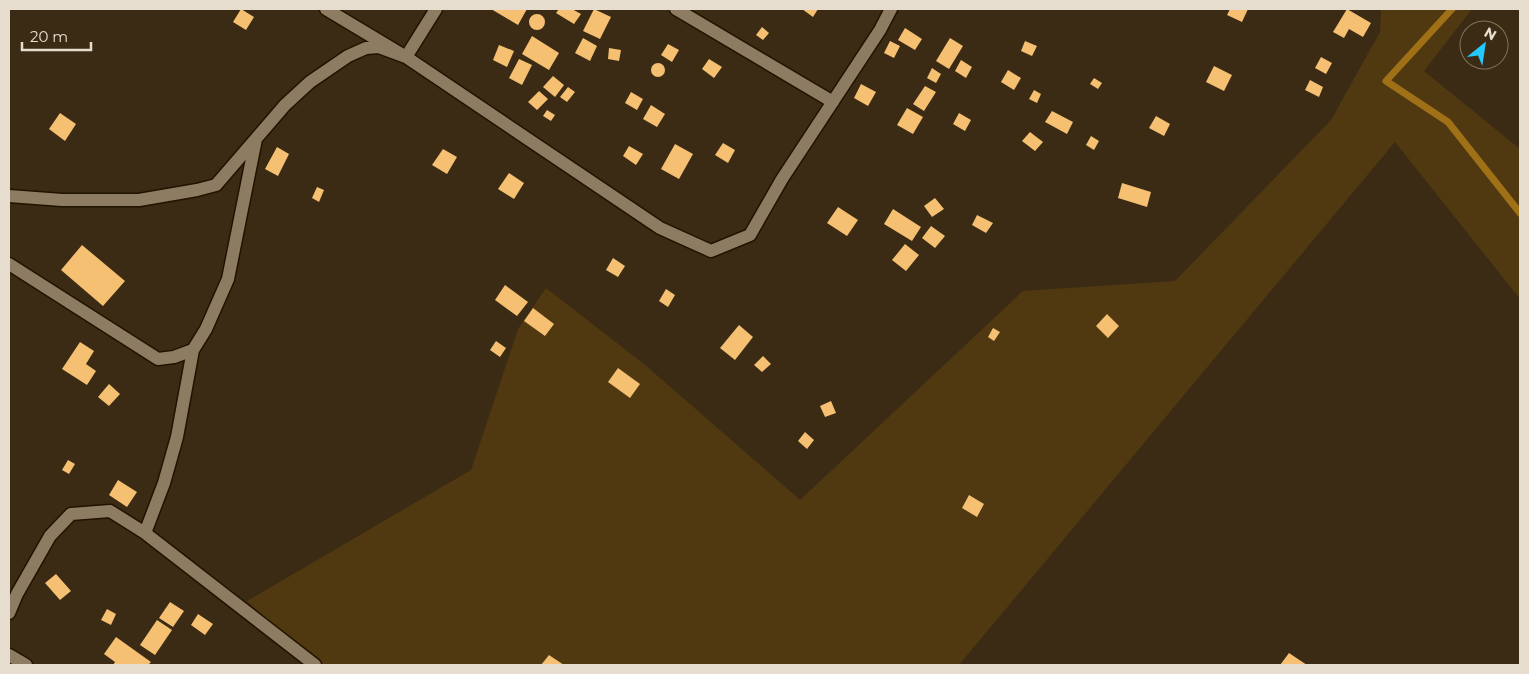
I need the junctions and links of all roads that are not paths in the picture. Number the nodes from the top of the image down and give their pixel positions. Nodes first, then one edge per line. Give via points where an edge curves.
1 (326, 9) edge
2 (436, 9) edge
3 (676, 9) edge
4 (892, 9) edge
5 (406, 57) junction
6 (833, 102) junction
7 (256, 138) junction
8 (9, 196) edge
9 (9, 264) edge
10 (193, 350) junction
11 (145, 533) junction
12 (9, 613) edge
13 (9, 655) edge
14 (26, 665) edge
15 (315, 665) edge

1 - 5 street
2 - 5 street
3 - 6 street
4 - 6 street
5 - 6 street via 660,228 711,251 750,235 782,179
5 - 7 street via 379,47 366,48 348,56 310,82
7 - 8 street via 216,185 197,190 139,200
7 - 10 street via 228,279
9 - 10 street via 158,359
10 - 11 street via 177,437
11 - 12 street via 110,511 71,514 50,536
11 - 15 street
13 - 14 street

